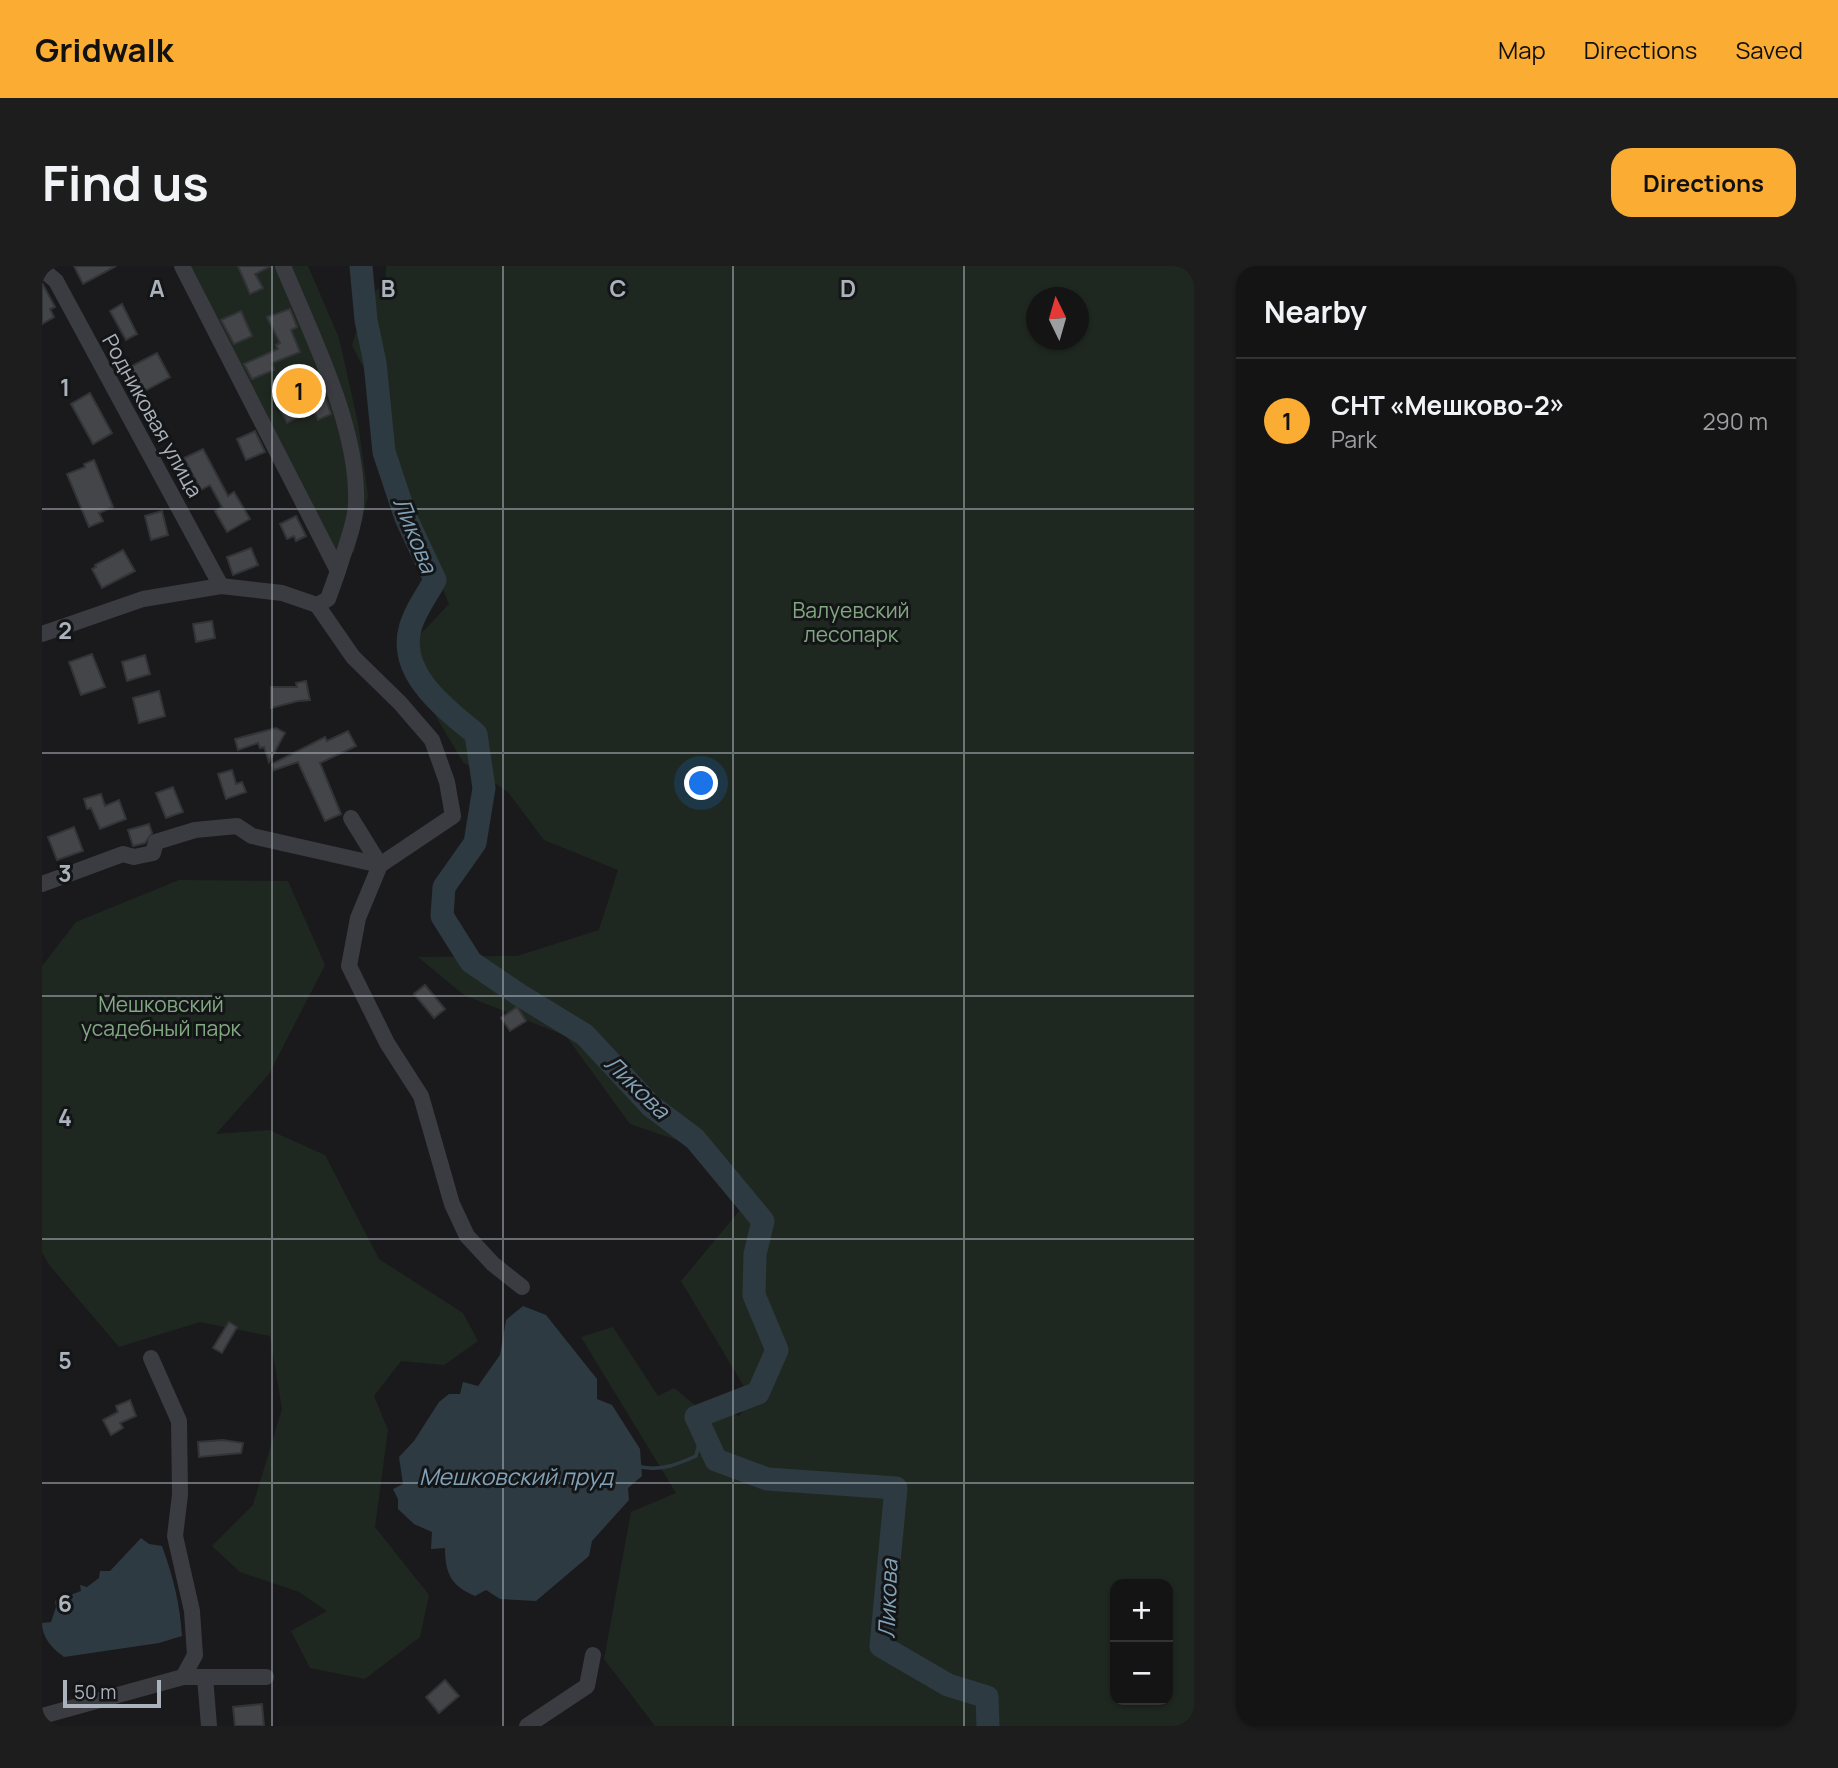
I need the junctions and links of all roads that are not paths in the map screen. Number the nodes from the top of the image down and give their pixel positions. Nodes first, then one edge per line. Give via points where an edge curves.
1 (182, 266) edge
2 (283, 266) edge
3 (42, 269) edge
4 (338, 571) junction
5 (221, 586) junction
6 (317, 604) junction
7 (42, 634) edge
8 (351, 818) dead end
9 (380, 865) junction
10 (42, 884) edge
11 (522, 1287) dead end
12 (151, 1358) dead end
13 (593, 1655) dead end
14 (205, 1676) junction
15 (183, 1677) junction
16 (266, 1677) dead end
17 (42, 1716) edge
18 (209, 1726) edge
19 (527, 1726) edge

1 - 4 street
2 - 4 street via 335,394 355,469 356,507
3 - 5 street, Родниковая улица via 56,281
4 - 6 street via 328,599
5 - 6 street via 282,593
5 - 7 street via 143,598
6 - 9 street via 352,657 432,740 447,782 453,816
8 - 9 street
9 - 10 street via 252,836 237,825 195,830 156,842 153,853 123,854
9 - 11 street via 358,918 349,966 387,1042 421,1096 452,1204 467,1236
12 - 15 street via 179,1421 180,1495 175,1536 192,1611 195,1655
13 - 19 street via 587,1686
14 - 15 street
14 - 16 street
14 - 18 street
15 - 17 street

